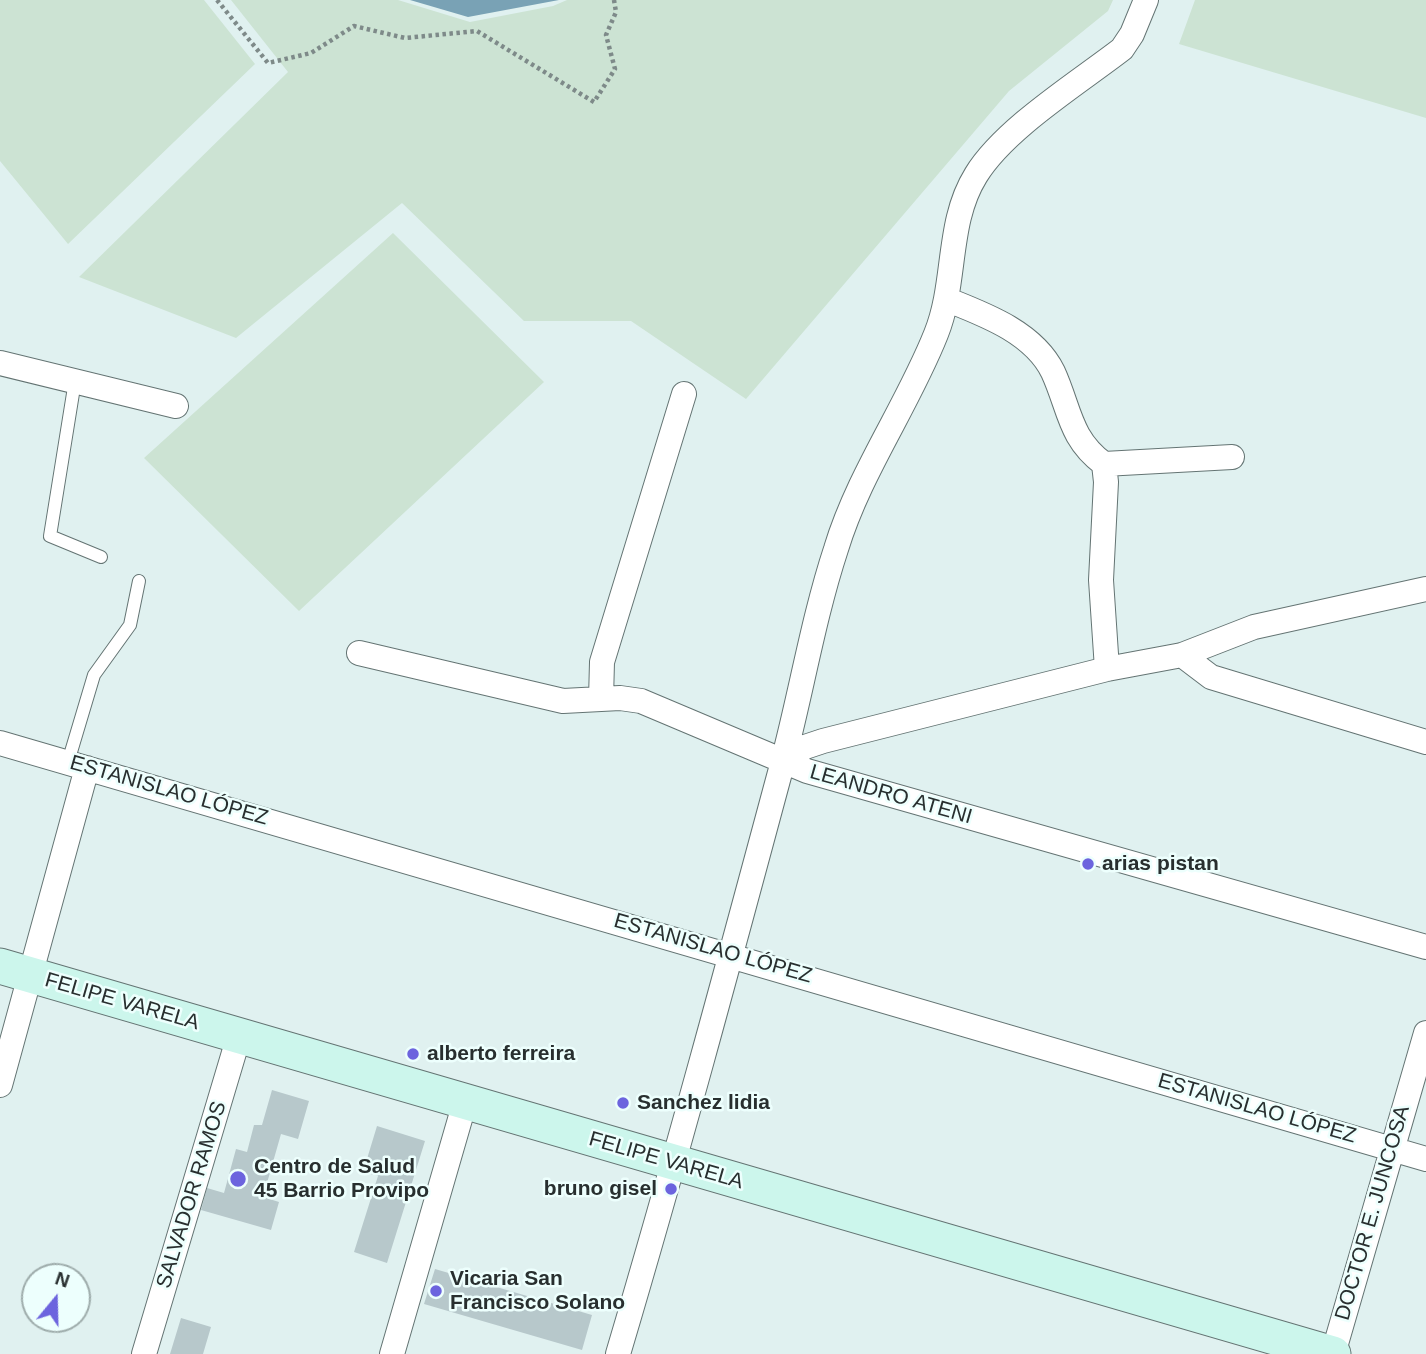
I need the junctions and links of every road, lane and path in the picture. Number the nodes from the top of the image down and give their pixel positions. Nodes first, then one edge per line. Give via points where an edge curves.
1 (217, 0) edge
2 (614, 0) edge
3 (1146, 0) edge
4 (948, 300) junction
5 (0, 363) edge
6 (75, 381) junction
7 (684, 394) dead end
8 (176, 406) dead end
9 (1232, 457) dead end
10 (1104, 464) junction
11 (101, 557) dead end
12 (139, 581) dead end
13 (1426, 589) edge
14 (359, 653) dead end
15 (1182, 655) junction
16 (1107, 669) junction
17 (601, 699) junction
18 (1426, 742) edge
19 (0, 743) edge
20 (783, 762) junction
21 (78, 765) junction
22 (1426, 947) edge
23 (730, 954) junction
24 (15, 970) edge
25 (1426, 1033) edge
26 (239, 1036) junction
27 (0, 1084) edge
28 (465, 1102) junction
29 (1391, 1149) junction
30 (1426, 1159) edge
31 (674, 1163) junction
32 (144, 1354) edge
33 (392, 1354) edge
34 (618, 1354) edge
35 (1333, 1354) edge

1 - 2 path via 268,64 311,52 354,26 405,38 477,30 594,102 615,69 607,35 616,12
3 - 4 street via 1122,49 1013,134 975,176 955,231
4 - 10 street via 990,317 1034,348 1052,370 1083,446
4 - 20 street via 936,336 835,549
5 - 6 street
6 - 8 street
6 - 11 lane via 50,536
7 - 17 street via 602,662
9 - 10 street
10 - 16 street via 1101,580
12 - 21 lane via 130,625 94,675
13 - 15 street via 1254,627
14 - 17 street, LEANDRO ATENI via 563,701
15 - 16 street
15 - 18 street via 1211,677
16 - 20 street via 822,741
17 - 20 street, LEANDRO ATENI via 641,701
19 - 21 street, ESTANISLAO LÓPEZ
20 - 22 street, LEANDRO ATENI
20 - 23 street
21 - 23 street, ESTANISLAO LÓPEZ
21 - 24 street
23 - 29 street, ESTANISLAO LÓPEZ
23 - 31 street
24 - 26 street, FELIPE VARELA
24 - 27 street
25 - 29 street, DOCTOR E. JUNCOSA
26 - 28 street, FELIPE VARELA
26 - 32 street, SALVADOR RAMOS
28 - 31 street, FELIPE VARELA
28 - 33 street
29 - 30 street, ESTANISLAO LÓPEZ
29 - 35 street, DOCTOR E. JUNCOSA
31 - 34 street
31 - 35 street, FELIPE VARELA

